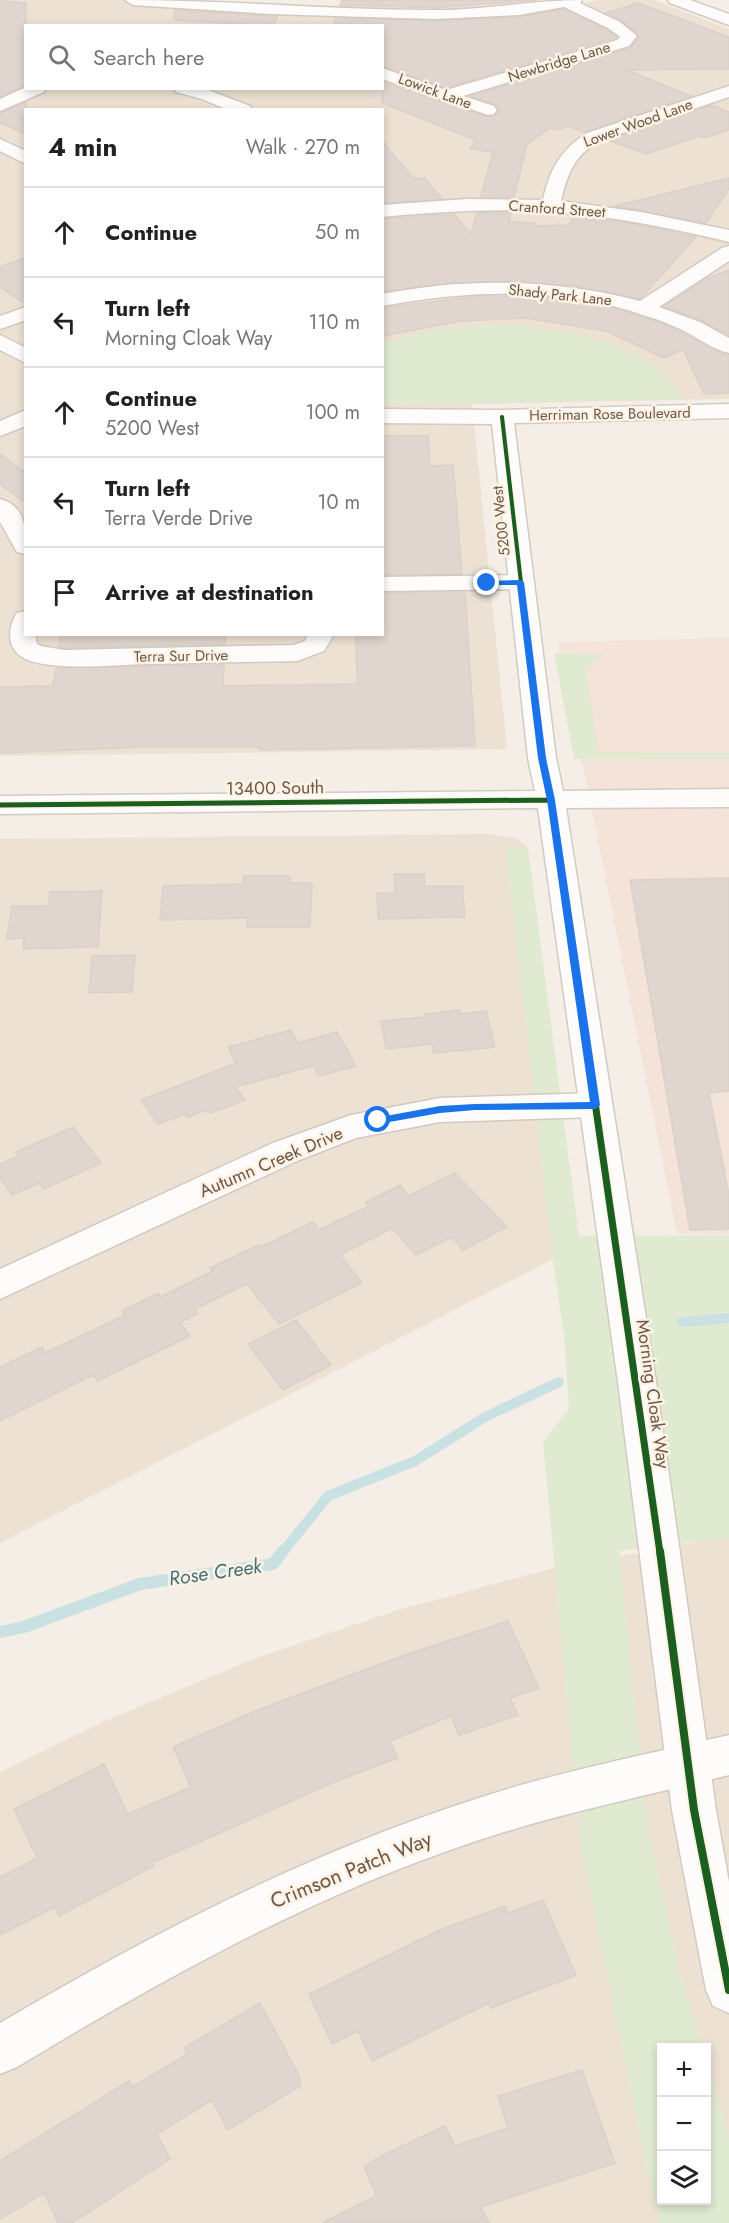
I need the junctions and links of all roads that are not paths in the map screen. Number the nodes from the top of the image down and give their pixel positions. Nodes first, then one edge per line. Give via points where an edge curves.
1 (143, 0) edge
2 (676, 0) edge
3 (720, 0) edge
4 (568, 1) edge
5 (729, 4) edge
6 (310, 11) junction
7 (729, 20) edge
8 (303, 24) edge
9 (384, 74) edge
10 (34, 90) edge
11 (189, 90) edge
12 (729, 92) edge
13 (447, 95) junction
14 (0, 106) edge
15 (239, 108) edge
16 (488, 111) dead end
17 (0, 144) edge
18 (24, 158) edge
19 (551, 206) junction
20 (384, 211) edge
21 (729, 236) edge
22 (729, 252) edge
23 (384, 300) edge
24 (645, 307) junction
25 (24, 314) edge
26 (0, 325) edge
27 (24, 333) edge
28 (0, 341) edge
29 (729, 347) edge
30 (24, 356) edge
31 (729, 411) edge
32 (384, 417) edge
33 (502, 417) junction
34 (24, 418) edge
35 (0, 429) edge
36 (0, 506) edge
37 (13, 533) edge
38 (520, 582) junction
39 (384, 584) edge
40 (24, 628) edge
41 (320, 636) edge
42 (729, 798) edge
43 (551, 800) junction
44 (0, 806) edge
45 (596, 1105) junction
46 (0, 1285) edge
47 (709, 1760) edge
48 (729, 1990) edge
49 (0, 2050) edge

1 - 6 street
2 - 7 street
3 - 5 street
4 - 6 street via 463,14
4 - 13 street, Newbridge Lane via 629,36 623,43
6 - 8 street
9 - 13 street, Lowick Lane
10 - 14 street
11 - 15 street
12 - 19 street, Lower Wood Lane via 580,143 566,159
13 - 16 street, Lowick Lane
17 - 18 street
19 - 20 street, Cranford Street via 458,205
19 - 21 street, Cranford Street via 613,212
22 - 24 street
23 - 24 street, Shady Park Lane via 440,291 518,289 600,297
24 - 29 street, Shady Park Lane
25 - 26 street
26 - 27 street
28 - 30 street
31 - 33 street, Herriman Rose Boulevard
32 - 33 street, Herriman Rose Boulevard
33 - 38 street, 5200 West
34 - 35 street
36 - 37 street via 5,509
38 - 39 street
38 - 43 street, 5200 West
40 - 41 street, Terra Sur Drive via 25,647 33,653 64,658 297,653 315,646
42 - 43 street, 13400 South
43 - 44 street, 13400 South
43 - 45 street, Morning Cloak Way
45 - 46 street, Autumn Creek Drive via 440,1110 351,1127 285,1152
45 - 47 street, Morning Cloak Way via 637,1382
47 - 48 street, Morning Cloak Way via 703,1865
47 - 49 street, Crimson Patch Way via 552,1797 387,1852 179,1946

